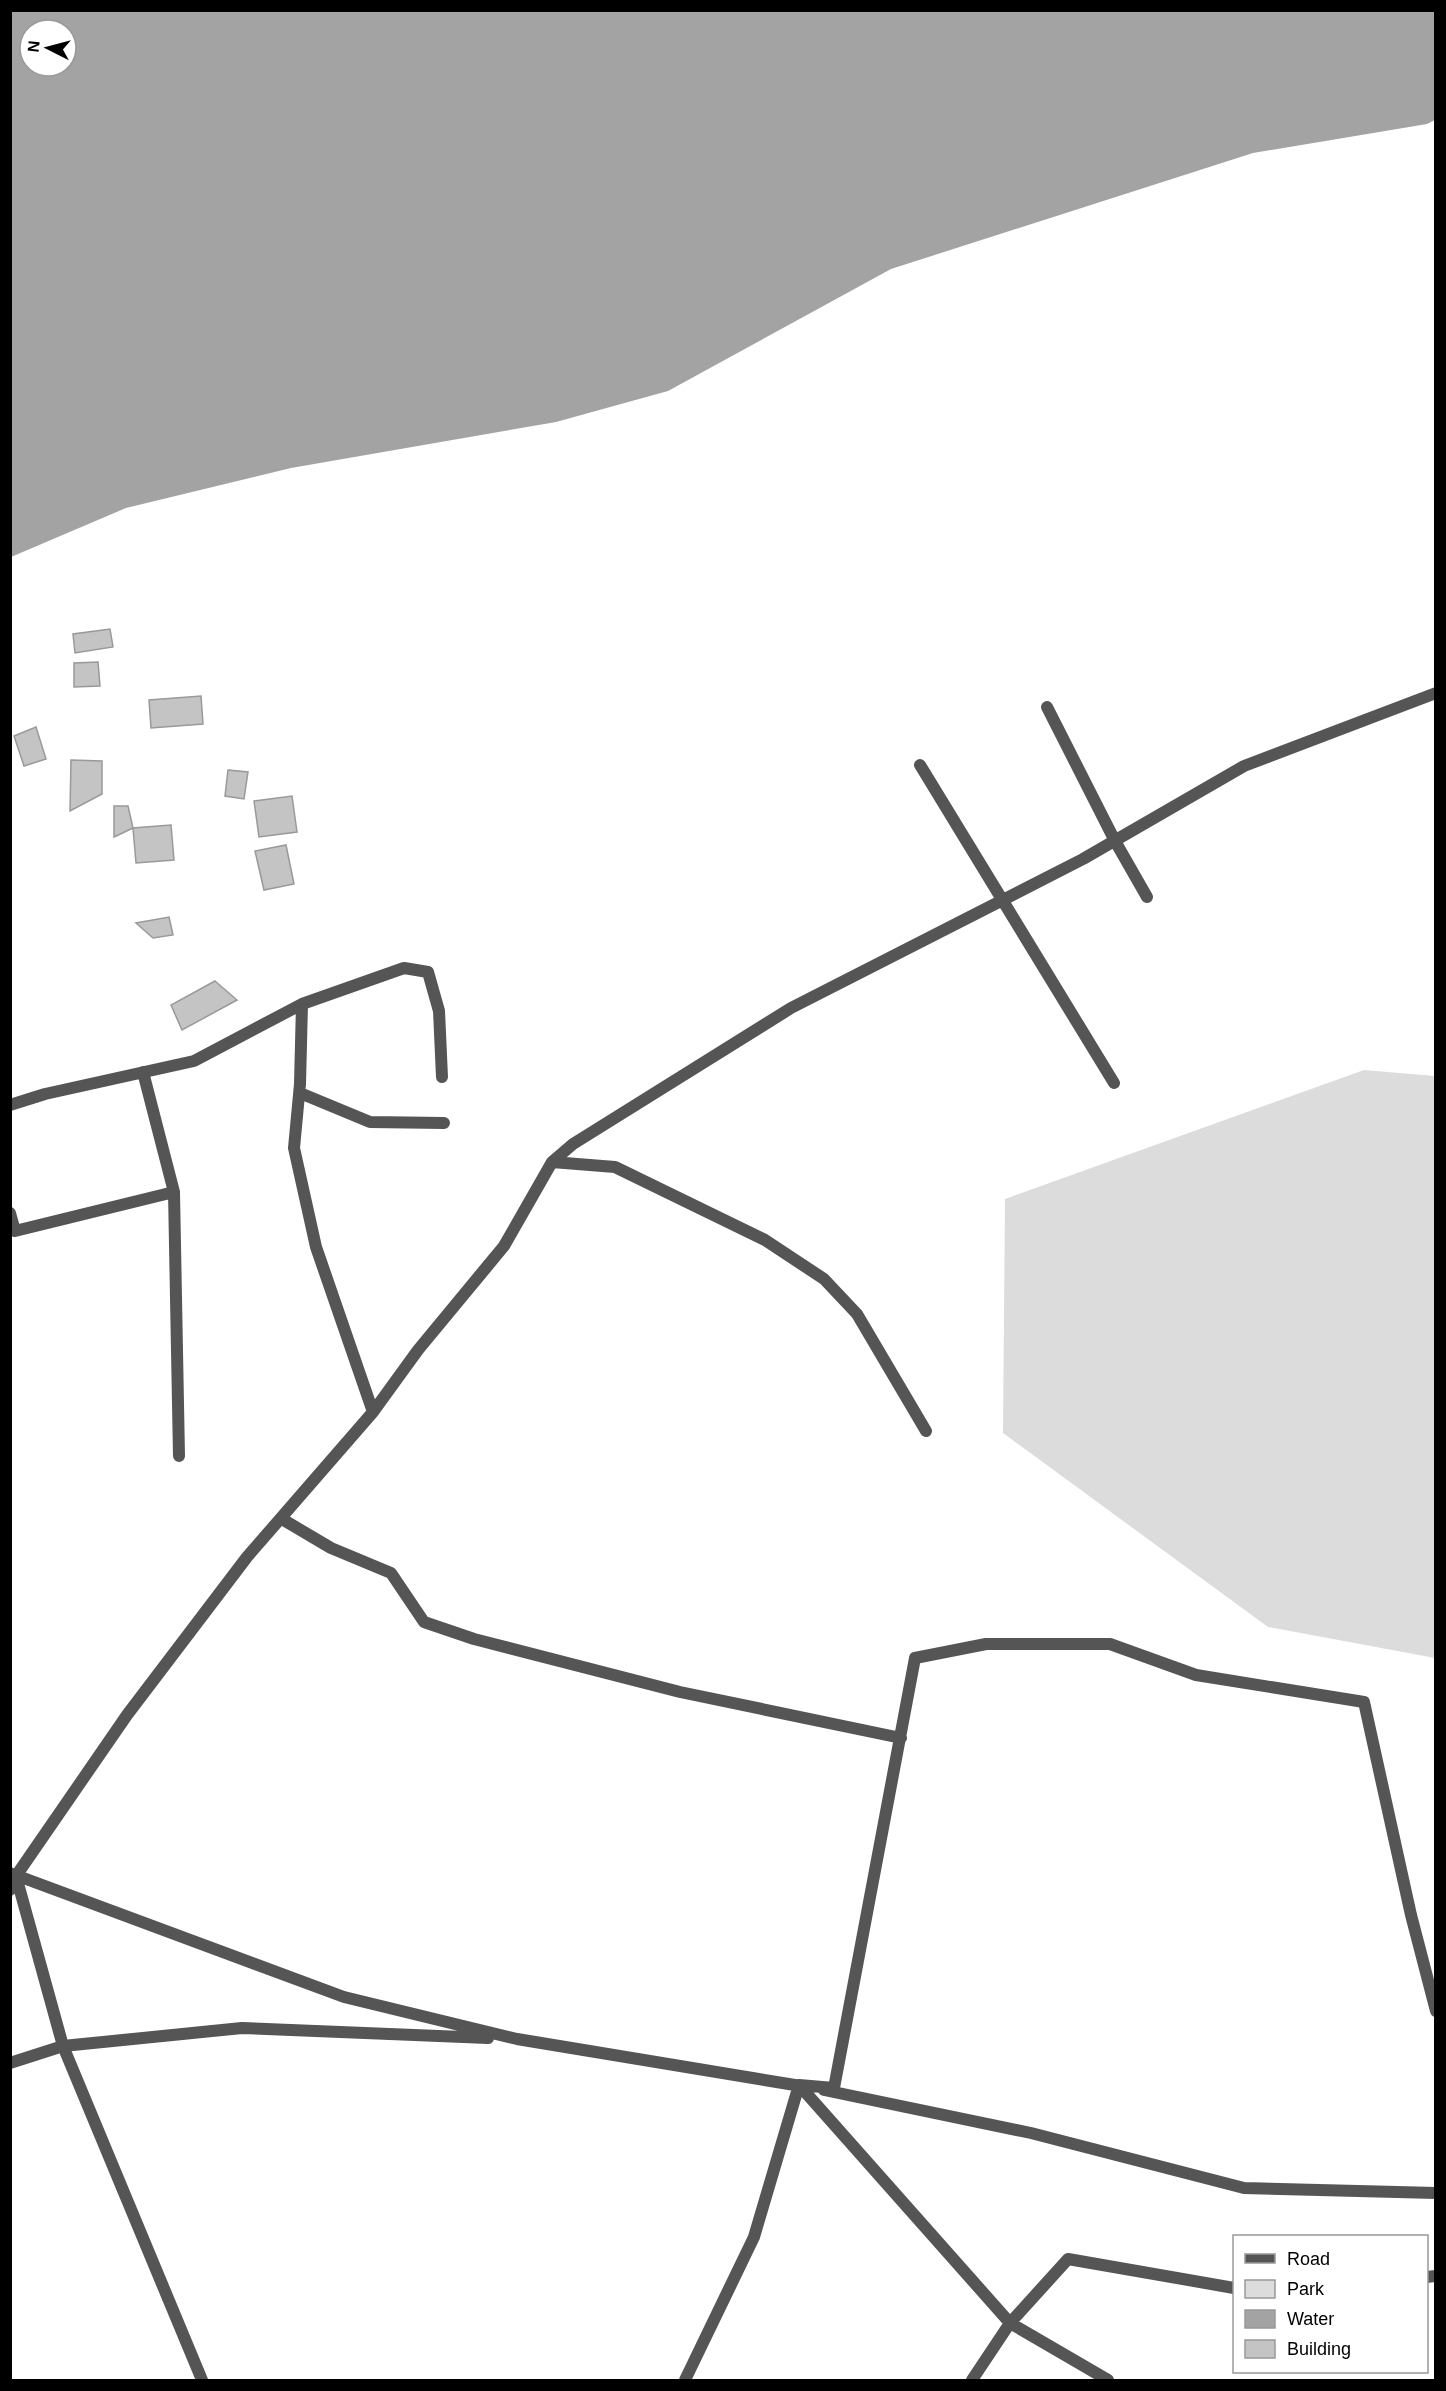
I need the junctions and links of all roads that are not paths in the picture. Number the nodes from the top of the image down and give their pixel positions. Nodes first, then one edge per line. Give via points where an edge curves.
1 (1436, 693) edge
2 (1047, 707) dead end
3 (920, 765) dead end
4 (1115, 841) junction
5 (1147, 897) dead end
6 (1002, 901) junction
7 (302, 1004) junction
8 (143, 1072) junction
9 (442, 1077) dead end
10 (1114, 1083) dead end
11 (300, 1093) junction
12 (10, 1105) edge
13 (444, 1124) dead end
14 (552, 1162) junction
15 (174, 1192) junction
16 (10, 1213) edge
17 (373, 1412) junction
18 (926, 1431) dead end
19 (178, 1456) dead end
20 (282, 1519) junction
21 (901, 1738) junction
22 (13, 1875) edge
23 (10, 1890) edge
24 (1436, 2012) edge
25 (517, 2039) junction
26 (63, 2046) junction
27 (10, 2063) edge
28 (800, 2085) junction
29 (1436, 2193) edge
30 (1233, 2288) edge
31 (1010, 2323) junction
32 (202, 2380) edge
33 (685, 2380) edge
34 (972, 2380) edge
35 (1108, 2380) edge

1 - 4 street via 1244,766
2 - 4 street
3 - 6 street
4 - 5 street
4 - 6 street
6 - 10 street
6 - 14 street via 791,1008 573,1143
7 - 8 street via 194,1061
7 - 9 street via 404,969 428,972 439,1011
7 - 11 street
8 - 12 street
8 - 15 street
11 - 13 street via 370,1122
11 - 17 street via 294,1148 313,1236
14 - 17 street via 504,1246 418,1350
14 - 18 street via 615,1167 765,1240 824,1279 857,1314
15 - 16 street via 15,1231
15 - 19 street
17 - 20 street
20 - 21 street via 331,1548 391,1573 424,1622 474,1639 680,1692
20 - 22 street via 248,1557 127,1715
21 - 24 street via 915,1658 986,1644 1110,1644 1196,1676 1364,1702
21 - 28 street via 834,2088
22 - 23 street
22 - 25 street via 344,1997
22 - 26 street
25 - 26 street via 243,2028
25 - 28 street
26 - 27 street
26 - 32 street
28 - 29 street via 1031,2133 1244,2188
28 - 31 street
28 - 33 street via 754,2237
30 - 31 street via 1068,2259
31 - 34 street
31 - 35 street

